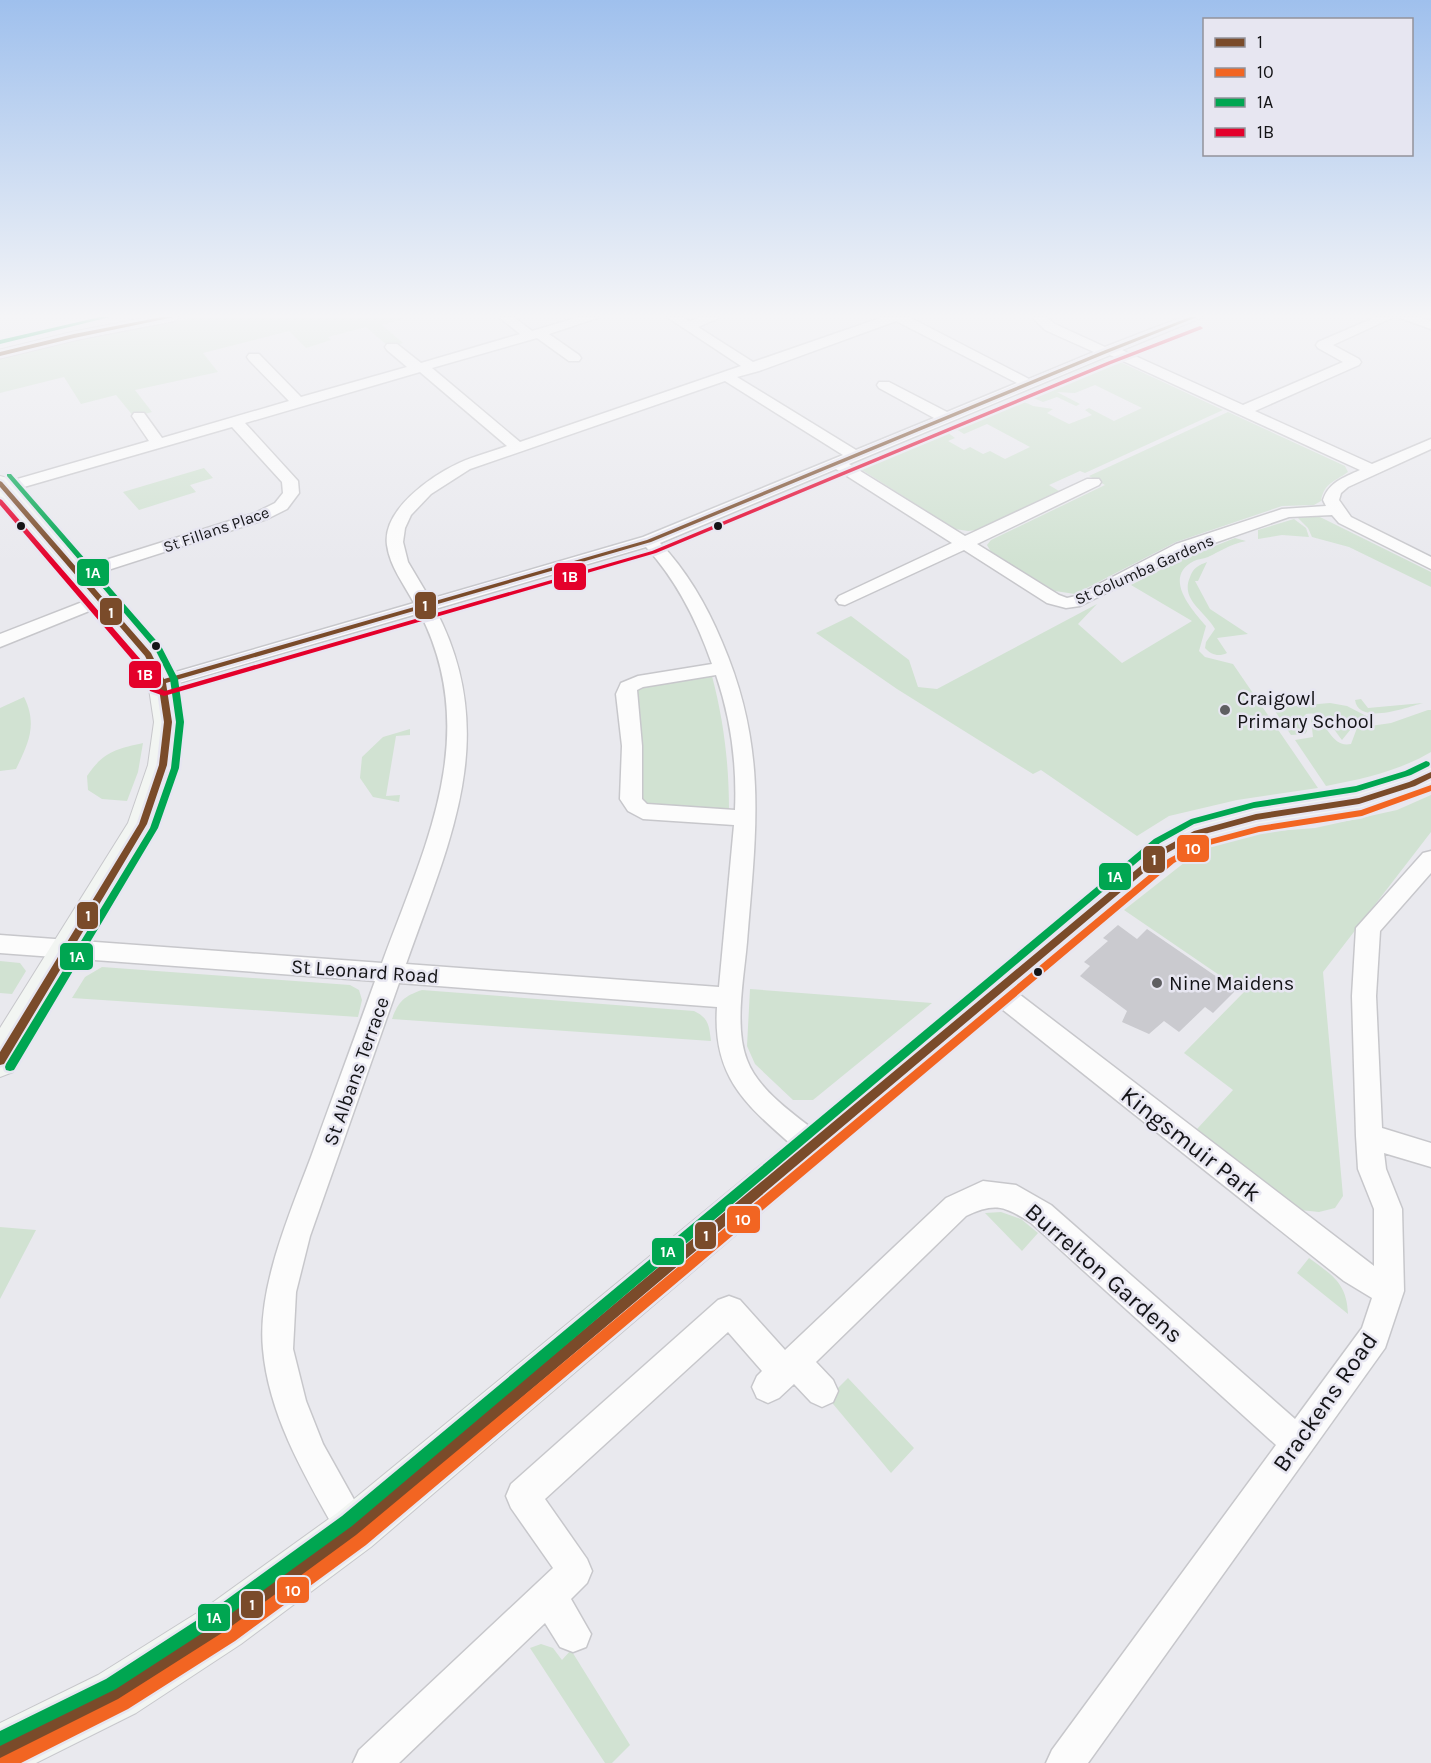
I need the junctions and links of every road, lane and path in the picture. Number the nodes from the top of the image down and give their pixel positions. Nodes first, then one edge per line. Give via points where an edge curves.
1 (295, 399) edge
2 (312, 399) edge
3 (460, 399) edge
4 (660, 399) edge
5 (765, 399) edge
6 (911, 399) edge
7 (992, 399) edge
8 (1216, 399) edge
9 (1269, 399) edge
10 (299, 403) junction
11 (1242, 411) junction
12 (139, 416) dead end
13 (946, 418) junction
14 (235, 421) junction
15 (158, 443) junction
16 (1431, 443) edge
17 (518, 448) junction
18 (855, 456) junction
19 (837, 464) junction
20 (1372, 470) junction
21 (1093, 482) dead end
22 (2, 485) edge
23 (1336, 510) junction
24 (649, 541) junction
25 (965, 543) junction
26 (1431, 564) edge
27 (80, 574) junction
28 (103, 599) junction
29 (845, 600) dead end
30 (425, 606) junction
31 (0, 641) edge
32 (724, 668) junction
33 (162, 682) junction
34 (1431, 775) edge
35 (744, 818) junction
36 (1431, 859) edge
37 (0, 944) edge
38 (69, 949) junction
39 (391, 973) junction
40 (998, 991) junction
41 (730, 998) junction
42 (0, 1061) edge
43 (1369, 1136) junction
44 (813, 1146) junction
45 (1431, 1155) edge
46 (1389, 1291) junction
47 (782, 1373) junction
48 (822, 1391) dead end
49 (1298, 1443) junction
50 (354, 1530) junction
51 (548, 1596) junction
52 (573, 1634) dead end
53 (0, 1752) edge
54 (372, 1763) edge
55 (1065, 1763) edge

1 - 10 street
2 - 10 street
3 - 17 street
4 - 17 street, St Albans Terrace
5 - 18 street
6 - 13 street
7 - 13 street
8 - 11 street
9 - 11 street
10 - 14 street
11 - 20 street
12 - 15 street
13 - 18 street
14 - 15 street
14 - 27 street, St Fillans Place via 290,481 291,493 281,506 261,516
15 - 22 street
16 - 20 street
17 - 30 street, St Albans Terrace via 443,478 424,491 400,522 397,556
18 - 19 street
19 - 24 street
19 - 25 street, St Columba Gardens
20 - 23 street via 1334,491 1331,500
21 - 25 street
22 - 27 street
23 - 25 street, St Columba Gardens via 1288,512 1238,528 1182,548 1080,601 1066,603 1053,599
23 - 26 street via 1360,529
24 - 30 street
24 - 32 street via 675,572 704,618
25 - 29 street via 871,596
27 - 28 street
28 - 31 street
28 - 33 street via 148,655
30 - 33 street
30 - 39 street, St Albans Terrace via 451,669 458,714 457,763 446,819
32 - 35 street via 743,750
32 - 35 street via 628,687 632,799 643,811
33 - 38 street via 168,722 163,765 143,824
34 - 40 street via 1359,801 1256,817 1194,834 1164,851
35 - 41 street
36 - 43 street, Brackens Road via 1368,928 1364,996
37 - 38 street, St Leonard Road
38 - 39 street, St Leonard Road
38 - 42 street
39 - 41 street, St Leonard Road
39 - 50 street, St Albans Terrace via 296,1236 281,1292 278,1349 290,1401 312,1455
40 - 44 street
40 - 46 street, Kingsmuir Park via 1354,1271
41 - 44 street via 729,1042 736,1067 752,1089
43 - 45 street
43 - 46 street, Brackens Road via 1372,1169 1388,1209
44 - 50 street
46 - 49 street, Brackens Road via 1374,1337
47 - 48 street
47 - 49 street, Burrelton Gardens via 956,1207 983,1194 1016,1198 1041,1214
47 - 51 street via 729,1311 523,1496 575,1571
49 - 55 street, Brackens Road
50 - 53 street via 223,1626 117,1694
51 - 52 street
51 - 54 street

